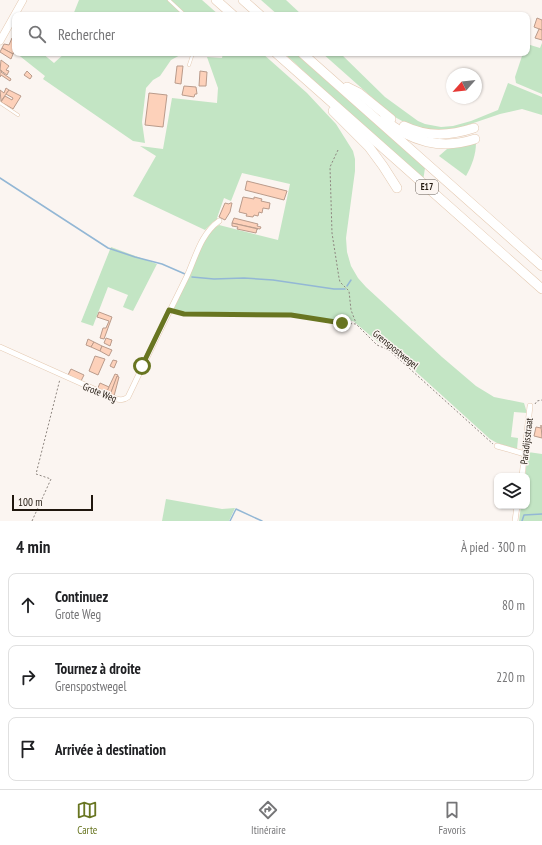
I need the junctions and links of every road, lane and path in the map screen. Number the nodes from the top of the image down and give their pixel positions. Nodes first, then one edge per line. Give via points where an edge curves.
1 (23, 0) edge
2 (169, 0) edge
3 (216, 0) edge
4 (243, 0) edge
5 (16, 12) edge
6 (182, 12) edge
7 (230, 12) edge
8 (257, 12) edge
9 (12, 20) edge
10 (0, 41) edge
11 (192, 56) edge
12 (279, 56) edge
13 (305, 56) edge
14 (189, 65) dead end
15 (337, 84) junction
16 (312, 85) junction
17 (347, 86) junction
18 (0, 103) edge
19 (18, 115) dead end
20 (474, 128) dead end
21 (475, 139) dead end
22 (338, 150) dead end
23 (397, 188) dead end
24 (219, 222) dead end
25 (542, 266) edge
26 (542, 289) edge
27 (169, 310) junction
28 (356, 324) junction
29 (0, 347) edge
30 (61, 374) junction
31 (542, 400) edge
32 (530, 408) joint
33 (497, 446) joint
34 (525, 454) junction
35 (522, 473) edge
36 (517, 509) edge
37 (32, 521) edge
38 (515, 521) edge

1 - 5 main road
2 - 6 lane
3 - 7 highway
4 - 8 highway
9 - 10 main road
11 - 14 lane
12 - 16 highway, E17
13 - 15 highway, E17
15 - 17 highway
15 - 25 highway, E17
16 - 23 highway via 368,147
16 - 26 highway, E17
17 - 20 highway via 385,115 412,130 447,135
17 - 21 highway via 386,121 419,140 448,145
18 - 19 lane
22 - 28 path via 330,167 333,243 340,282 349,292
24 - 27 street, Grote Weg via 212,226 205,236
27 - 28 path via 184,314 291,315
27 - 30 street, Grote Weg via 125,400 114,398
28 - 33 path, Grenspostwegel via 377,345 389,350
29 - 30 street, Grote Weg
30 - 37 path via 36,474 51,479
31 - 32 path
32 - 34 street, Paradijsstraat
33 - 34 street
34 - 35 street, Paradijsstraat
36 - 38 street

